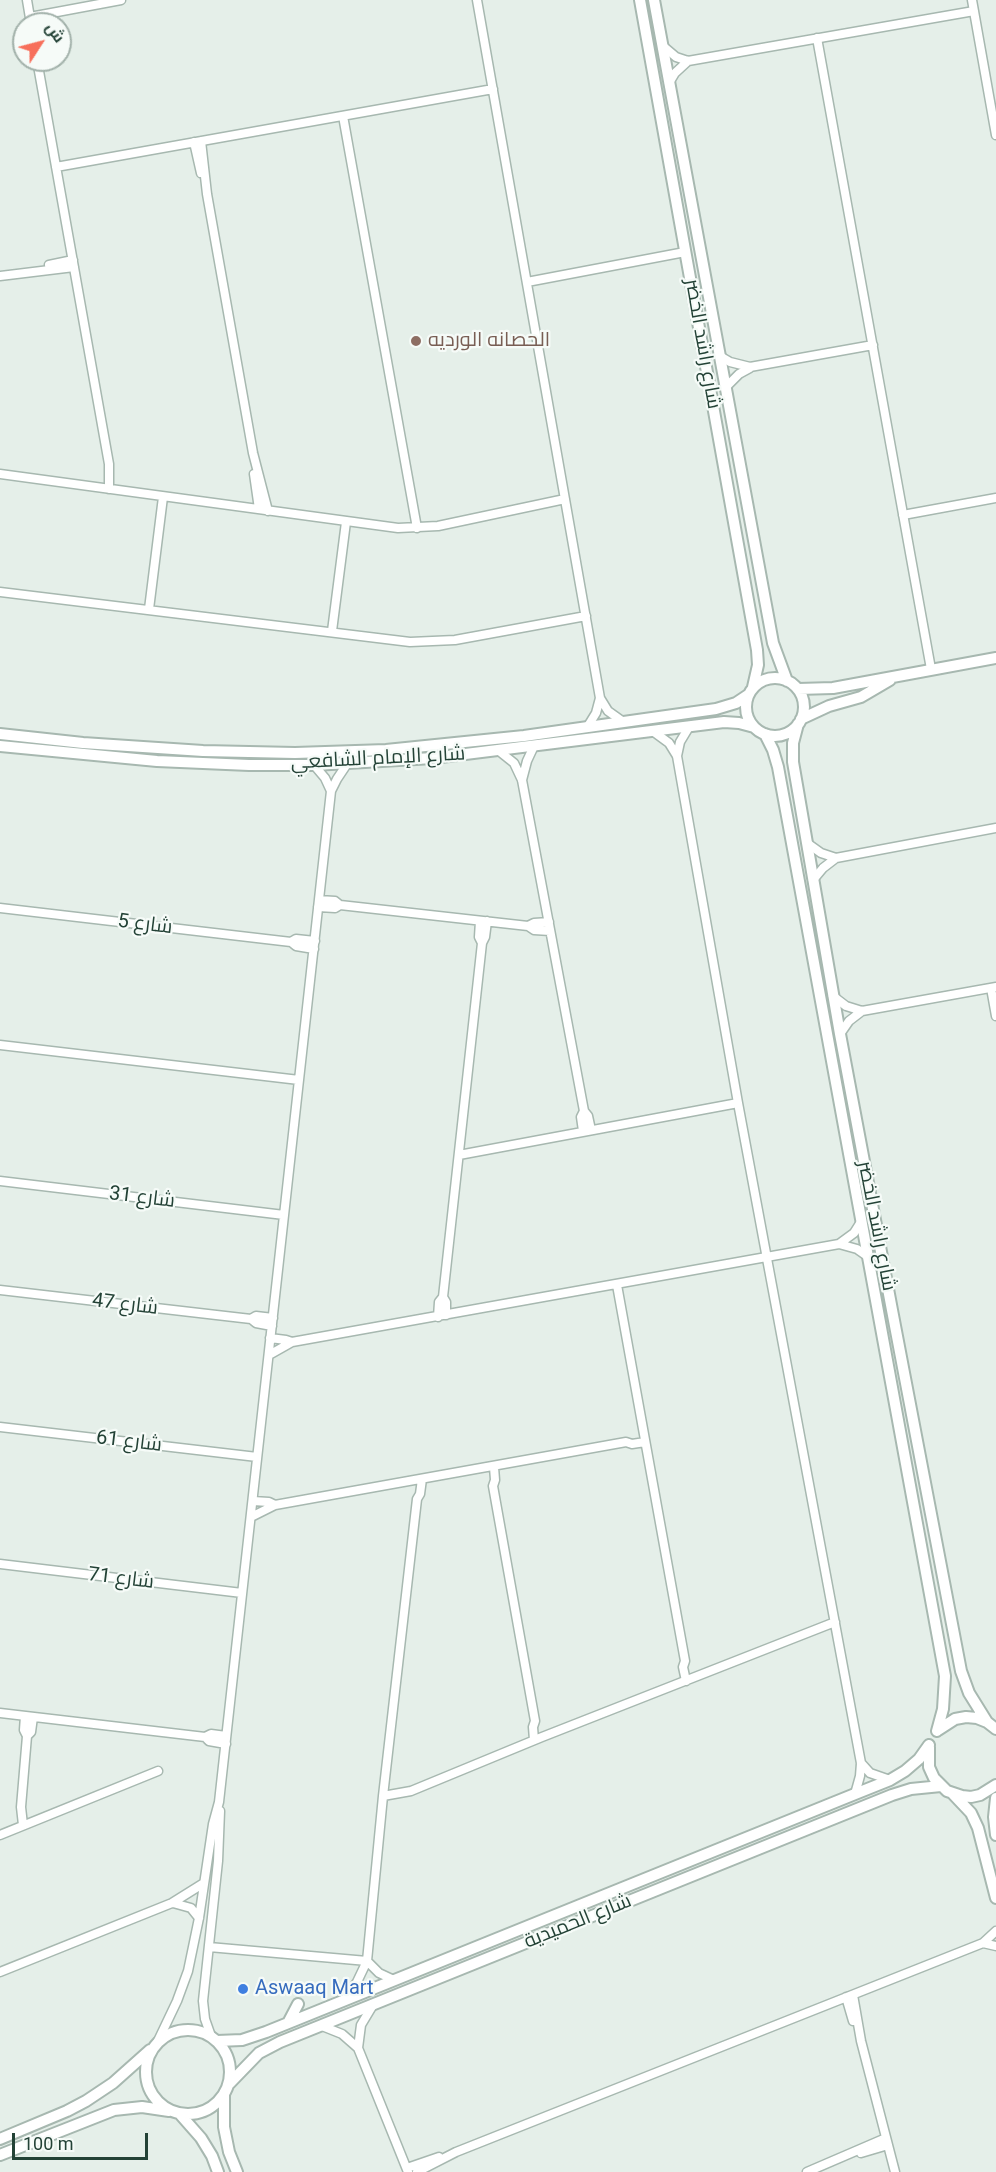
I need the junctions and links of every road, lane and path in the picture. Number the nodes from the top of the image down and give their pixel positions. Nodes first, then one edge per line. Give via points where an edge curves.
1 (121, 0) edge
2 (477, 0) edge
3 (640, 0) edge
4 (654, 0) edge
5 (972, 0) edge
6 (974, 11) junction
7 (66, 12) edge
8 (817, 38) junction
9 (662, 45) junction
10 (688, 61) junction
11 (39, 72) edge
12 (669, 83) junction
13 (493, 89) junction
14 (343, 116) junction
15 (996, 135) edge
16 (198, 142) junction
17 (56, 167) junction
18 (685, 252) junction
19 (73, 263) junction
20 (0, 276) edge
21 (527, 282) junction
22 (873, 345) junction
23 (718, 355) junction
24 (750, 367) junction
25 (725, 388) junction
26 (0, 474) edge
27 (109, 489) junction
28 (164, 497) junction
29 (996, 498) edge
30 (565, 499) junction
31 (263, 510) junction
32 (903, 515) junction
33 (346, 522) junction
34 (417, 528) junction
35 (0, 592) edge
36 (150, 609) junction
37 (586, 616) junction
38 (332, 631) junction
39 (996, 658) edge
40 (932, 669) junction
41 (904, 674) junction
42 (787, 681) junction
43 (798, 689) junction
44 (750, 691) junction
45 (600, 698) junction
46 (622, 721) junction
47 (800, 722) junction
48 (588, 726) junction
49 (689, 727) junction
50 (754, 727) junction
51 (654, 732) junction
52 (1, 733) edge
53 (765, 734) junction
54 (0, 746) edge
55 (534, 746) junction
56 (499, 751) junction
57 (677, 756) junction
58 (347, 764) junction
59 (314, 765) junction
60 (522, 780) junction
61 (331, 791) junction
62 (996, 828) edge
63 (807, 843) junction
64 (837, 858) junction
65 (813, 880) junction
66 (319, 903) junction
67 (0, 908) edge
68 (484, 921) junction
69 (549, 927) junction
70 (314, 945) junction
71 (993, 988) edge
72 (833, 996) junction
73 (862, 1011) junction
74 (996, 1016) edge
75 (840, 1034) junction
76 (0, 1045) edge
77 (299, 1080) junction
78 (738, 1103) junction
79 (587, 1130) junction
80 (459, 1155) junction
81 (0, 1181) edge
82 (284, 1215) junction
83 (861, 1222) junction
84 (838, 1244) junction
85 (867, 1256) junction
86 (767, 1257) junction
87 (617, 1284) junction
88 (0, 1290) edge
89 (442, 1316) junction
90 (272, 1322) junction
91 (270, 1338) junction
92 (292, 1342) junction
93 (269, 1355) junction
94 (0, 1427) edge
95 (645, 1438) junction
96 (257, 1457) junction
97 (490, 1468) junction
98 (418, 1479) junction
99 (252, 1501) junction
100 (275, 1505) junction
101 (251, 1517) junction
102 (0, 1564) edge
103 (242, 1593) junction
104 (835, 1622) junction
105 (689, 1679) junction
106 (0, 1713) edge
107 (29, 1716) junction
108 (993, 1725) edge
109 (937, 1731) junction
110 (538, 1739) junction
111 (226, 1740) junction
112 (929, 1745) junction
113 (861, 1763) junction
114 (158, 1771) dead end
115 (890, 1780) junction
116 (996, 1785) edge
117 (941, 1786) junction
118 (855, 1794) junction
119 (953, 1794) junction
120 (383, 1796) junction
121 (996, 1798) edge
122 (219, 1802) junction
123 (23, 1825) junction
124 (0, 1835) edge
125 (996, 1835) edge
126 (204, 1883) junction
127 (996, 1898) edge
128 (172, 1903) junction
129 (199, 1918) junction
130 (996, 1931) edge
131 (983, 1943) junction
132 (996, 1946) edge
133 (209, 1947) junction
134 (367, 1961) junction
135 (0, 1972) edge
136 (394, 1980) junction
137 (850, 1996) junction
138 (344, 2000) junction
139 (298, 2004) dead end
140 (373, 2005) junction
141 (288, 2023) junction
142 (322, 2026) junction
143 (214, 2038) junction
144 (155, 2046) junction
145 (358, 2048) junction
146 (227, 2089) junction
147 (176, 2112) junction
148 (0, 2139) edge
149 (887, 2141) junction
150 (456, 2152) junction
151 (0, 2155) edge
152 (408, 2170) edge
153 (218, 2172) edge
154 (237, 2172) edge
155 (417, 2172) edge
156 (807, 2172) edge
157 (895, 2172) edge

1 - 7 street
2 - 13 street
3 - 18 street, شارع راشد الخضر
4 - 9 street, شارع راشد الخضر
5 - 6 street
6 - 8 street
6 - 15 street
8 - 10 street
8 - 22 street
9 - 10 street
9 - 12 street, شارع راشد الخضر
10 - 12 street
11 - 17 street
12 - 23 street, شارع راشد الخضر
13 - 14 street
13 - 21 street
14 - 16 street
14 - 34 street
16 - 17 street
16 - 31 street
17 - 19 street
18 - 21 street
18 - 44 street, شارع راشد الخضر via 757,650 758,665
19 - 20 street
19 - 27 street via 109,464
21 - 30 street
22 - 24 street
22 - 32 street
23 - 24 street
23 - 25 street, شارع راشد الخضر
24 - 25 street
25 - 42 street, شارع راشد الخضر via 772,644
26 - 27 street
27 - 28 street
28 - 31 street
28 - 36 street
29 - 32 street
30 - 34 street
30 - 37 street
31 - 33 street
32 - 40 street
33 - 34 street
33 - 38 street
35 - 36 street
36 - 38 street
37 - 38 street via 440,642 410,642
37 - 45 street
39 - 40 street
40 - 41 street
41 - 43 street via 832,688
41 - 47 street
42 - 43 street
42 - 44 street via 773,678 759,682
43 - 47 street via 803,700
44 - 46 street, شارع الإمام الشافعي via 723,708
44 - 50 street via 746,712
45 - 46 street via 608,711
45 - 48 street
46 - 48 street, شارع الإمام الشافعي
47 - 53 street via 780,736
47 - 63 street, شارع راشد الخضر via 792,752
48 - 52 street, شارع الإمام الشافعي via 432,746 295,753 157,748
49 - 50 street, شارع الإمام الشافعي via 724,722
49 - 51 street, شارع الإمام الشافعي
49 - 57 street
50 - 53 street
51 - 55 street, شارع الإمام الشافعي
51 - 57 street via 669,743
53 - 83 street, شارع راشد الخضر via 778,767
54 - 59 street, شارع الإمام الشافعي via 157,761
55 - 56 street, شارع الإمام الشافعي
55 - 60 street
56 - 58 street, شارع الإمام الشافعي
56 - 60 street via 514,763
57 - 78 street
58 - 59 street, شارع الإمام الشافعي
58 - 61 street
59 - 61 street
60 - 69 street
61 - 66 street
62 - 64 street
63 - 64 street via 820,854
63 - 65 street, شارع راشد الخضر
64 - 65 street
65 - 72 street, شارع راشد الخضر
66 - 68 street
66 - 70 street
67 - 70 street, شارع 5 via 291,942 296,939
68 - 69 street
68 - 80 street via 486,935 482,942
69 - 79 street via 588,1116
70 - 77 street
71 - 73 street
71 - 74 street
72 - 73 street
72 - 75 street, شارع راشد الخضر
73 - 75 street
75 - 108 street, شارع راشد الخضر via 961,1671 969,1692
76 - 77 street
77 - 82 street
78 - 79 street
78 - 86 street
79 - 80 street
80 - 89 street via 443,1297 439,1302
81 - 82 street, شارع 31
82 - 90 street
83 - 84 street via 854,1233
83 - 85 street, شارع راشد الخضر
84 - 85 street via 851,1246
84 - 86 street
85 - 109 street, شارع راشد الخضر via 945,1676
86 - 87 street
86 - 104 street
87 - 89 street
87 - 95 street
88 - 90 street, شارع 47 via 251,1319 256,1316
89 - 92 street
90 - 91 street
91 - 92 street
91 - 93 street
92 - 93 street
93 - 96 street
94 - 96 street, شارع 61
95 - 97 street via 632,1444
95 - 105 street via 683,1666
96 - 99 street
97 - 98 street
97 - 110 street via 535,1721 532,1727
98 - 100 street
98 - 120 street
99 - 100 street
99 - 101 street
100 - 101 street
101 - 103 street
102 - 103 street, شارع 71
103 - 111 street
104 - 105 street
104 - 113 street
105 - 110 street
106 - 107 street
107 - 111 street via 205,1737 209,1741
107 - 123 street via 24,1732 27,1736
108 - 109 street via 977,1718 955,1719
109 - 112 street, شارع راشد الخضر
110 - 120 street via 411,1791
111 - 122 street
112 - 115 street, شارع الحميدية via 912,1765
112 - 117 street via 929,1767
113 - 115 street via 876,1776
113 - 118 street
114 - 123 street
115 - 118 street, شارع الحميدية
116 - 119 street via 971,1797
117 - 119 street
117 - 140 street, شارع الحميدية via 892,1795
118 - 136 street, شارع الحميدية
119 - 127 street via 971,1812 978,1828
120 - 134 street
121 - 125 street
122 - 126 street
122 - 133 street via 220,1846
123 - 124 street
126 - 128 street
126 - 129 street
128 - 129 street via 185,1905
128 - 135 street
129 - 144 street via 185,1979
130 - 131 street
131 - 132 street
131 - 137 street
133 - 134 street
133 - 143 street via 203,2001 205,2019
134 - 136 street
134 - 138 street
136 - 138 street, شارع الحميدية
137 - 149 street
137 - 150 street
138 - 141 street, شارع الحميدية
139 - 141 street
140 - 142 street, شارع الحميدية
140 - 145 street via 361,2025
141 - 143 street, شارع الحميدية via 249,2038
142 - 145 street via 342,2034
142 - 146 street, شارع الحميدية via 259,2053
143 - 144 street via 183,2030 169,2034
143 - 146 street via 228,2058
144 - 147 street via 146,2069 148,2084 154,2097
144 - 148 street via 86,2101
145 - 152 street
146 - 147 street via 208,2109 194,2114
146 - 154 street via 224,2127
147 - 151 street via 142,2107 114,2110
147 - 153 street via 201,2138
149 - 156 street
149 - 157 street
150 - 152 street
150 - 155 street

